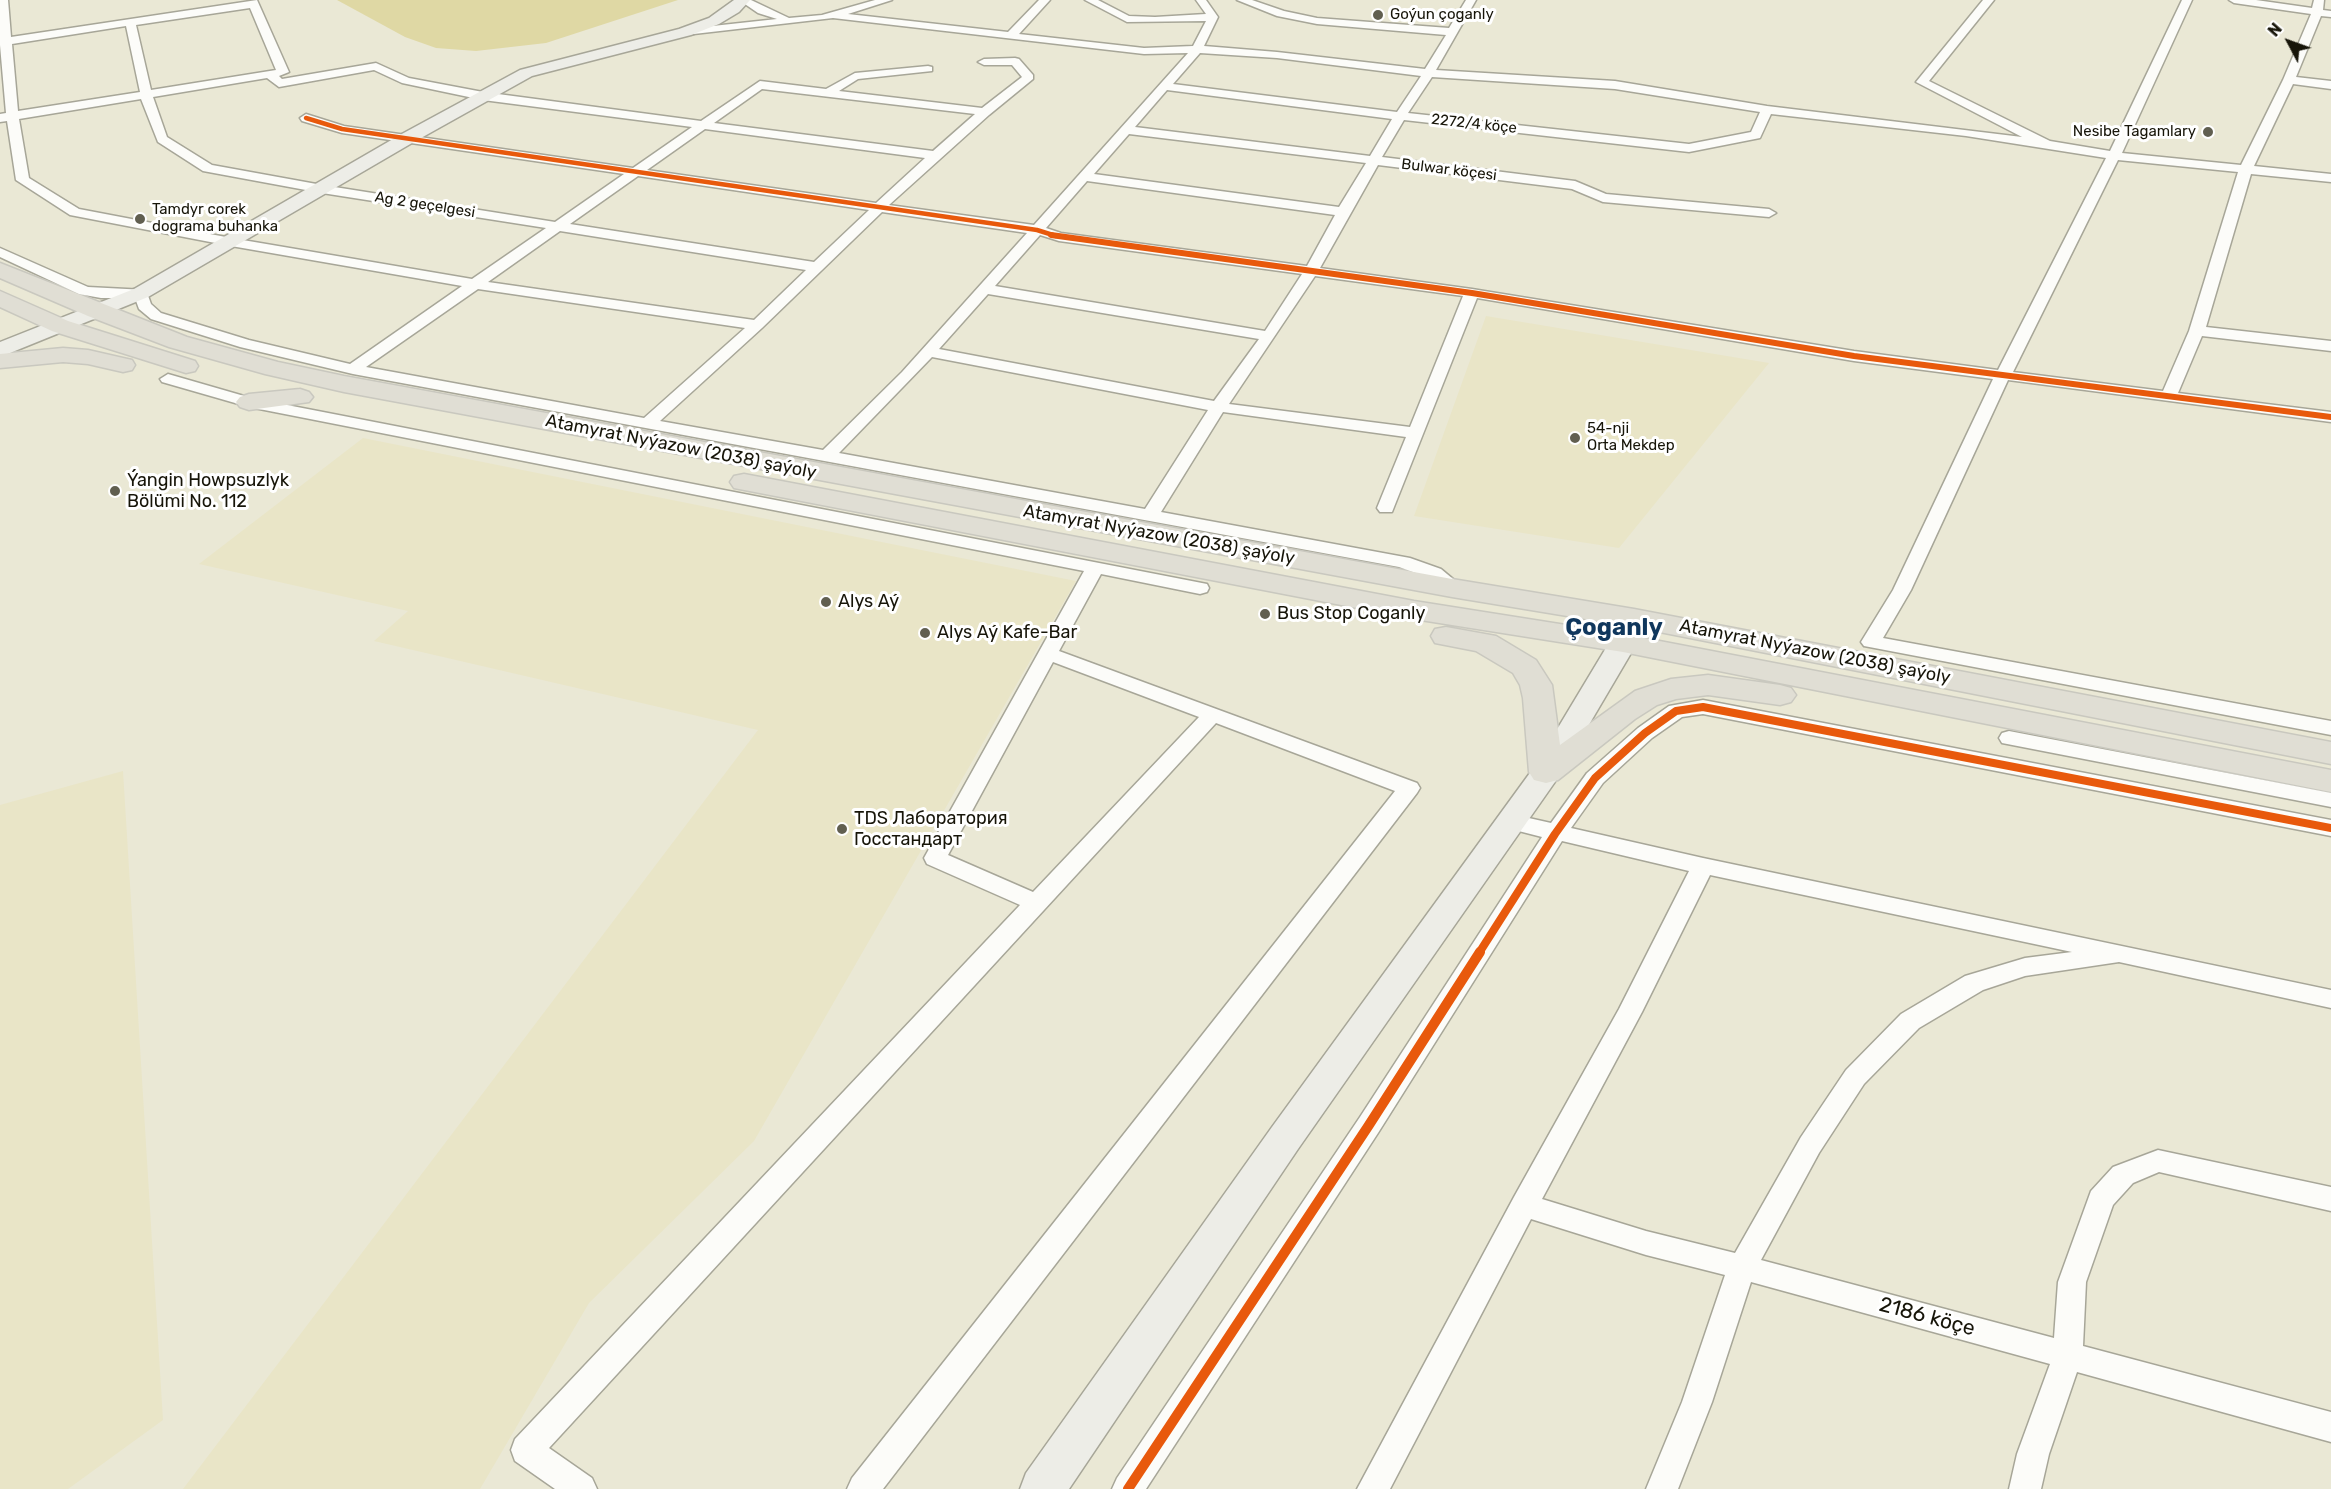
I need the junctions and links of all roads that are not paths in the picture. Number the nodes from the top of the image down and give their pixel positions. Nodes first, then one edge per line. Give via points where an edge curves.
1 (3, 0) edge
2 (743, 0) edge
3 (887, 0) edge
4 (1045, 0) edge
5 (1090, 0) edge
6 (1201, 0) edge
7 (1242, 0) edge
8 (1471, 0) edge
9 (1989, 0) edge
10 (2187, 0) edge
11 (2235, 0) edge
12 (2319, 0) edge
13 (253, 2) edge
14 (2317, 12) junction
15 (2331, 14) edge
16 (836, 15) junction
17 (1213, 17) junction
18 (130, 21) junction
19 (797, 21) junction
20 (685, 32) junction
21 (1452, 32) junction
22 (1010, 37) junction
23 (4, 41) edge
24 (1197, 49) junction
25 (984, 62) dead end
26 (928, 69) dead end
27 (276, 73) junction
28 (1429, 73) junction
29 (2289, 80) junction
30 (2331, 85) edge
31 (1164, 86) junction
32 (828, 93) junction
33 (146, 95) junction
34 (483, 96) junction
35 (1767, 110) junction
36 (985, 112) junction
37 (1400, 116) junction
38 (6, 117) edge
39 (306, 118) dead end
40 (704, 124) junction
41 (1126, 130) junction
42 (406, 139) junction
43 (2047, 144) junction
44 (935, 155) junction
45 (2114, 156) junction
46 (1374, 161) junction
47 (2246, 169) junction
48 (634, 173) junction
49 (1085, 177) junction
50 (2331, 178) edge
51 (322, 189) junction
52 (877, 209) junction
53 (1343, 212) junction
54 (1769, 213) dead end
55 (559, 226) junction
56 (1037, 230) junction
57 (231, 242) junction
58 (0, 252) edge
59 (817, 267) junction
60 (0, 270) edge
61 (1312, 270) junction
62 (475, 284) junction
63 (984, 289) junction
64 (1472, 292) junction
65 (141, 293) junction
66 (0, 298) edge
67 (96, 311) junction
68 (757, 325) junction
69 (60, 326) junction
70 (2197, 331) junction
71 (1269, 336) junction
72 (232, 340) junction
73 (178, 342) junction
74 (2331, 346) edge
75 (0, 350) edge
76 (928, 352) junction
77 (148, 355) junction
78 (0, 361) edge
79 (353, 369) junction
80 (2003, 375) junction
81 (168, 378) junction
82 (2169, 395) junction
83 (300, 397) junction
84 (249, 402) junction
85 (1218, 407) junction
86 (2331, 417) edge
87 (648, 423) junction
88 (1416, 433) junction
89 (826, 457) junction
90 (1386, 508) dead end
91 (1150, 516) junction
92 (1141, 557) junction
93 (1095, 568) junction
94 (1200, 588) junction
95 (1452, 588) junction
96 (1414, 610) junction
97 (1350, 617) junction
98 (1629, 630) junction
99 (1871, 642) junction
100 (1815, 651) junction
101 (1047, 653) junction
102 (1782, 674) junction
103 (1870, 712) junction
104 (1212, 714) junction
105 (2331, 728) edge
106 (2086, 734) junction
107 (2009, 738) junction
108 (2331, 753) edge
109 (1546, 772) junction
110 (2331, 781) edge
111 (2331, 800) edge
112 (1510, 822) junction
113 (2331, 828) edge
114 (1555, 834) junction
115 (1702, 866) junction
116 (1036, 903) junction
117 (2125, 954) junction
118 (2331, 999) edge
119 (2331, 1199) edge
120 (1524, 1205) junction
121 (1742, 1267) junction
122 (2068, 1356) junction
123 (2331, 1427) edge
124 (581, 1489) edge
125 (863, 1489) edge
126 (1042, 1489) edge
127 (1128, 1489) edge
128 (1373, 1489) edge
129 (1662, 1489) edge
130 (2025, 1489) edge

1 - 23 street
2 - 19 street via 762,11
2 - 20 street via 714,21
3 - 16 street
4 - 22 street
5 - 17 street via 1127,19
6 - 17 street
7 - 21 street via 1317,21
8 - 21 street
9 - 43 street via 1922,82
10 - 45 street
11 - 14 street
12 - 14 street
13 - 18 street
13 - 27 street
14 - 15 street
14 - 29 street
16 - 19 street
16 - 22 street
17 - 24 street
18 - 23 street
18 - 33 street, Ag 2 geçelgesi
19 - 20 street
20 - 34 street via 526,73
21 - 28 street
22 - 24 street via 1144,51
23 - 38 street
24 - 28 street
24 - 31 street
25 - 36 street via 1015,61 1029,76
26 - 32 street via 855,76
27 - 33 street
27 - 34 street via 279,83 376,66 406,81
28 - 35 street via 1615,85
28 - 37 street
29 - 30 street
29 - 47 street
31 - 37 street, 2272/4 köçe
31 - 41 street
32 - 36 street
32 - 40 street via 760,84
33 - 38 street
33 - 51 street, Ag 2 geçelgesi via 162,139 208,168
34 - 40 street
34 - 42 street
35 - 37 street, 2272/4 köçe via 1756,135 1689,148
35 - 43 street
36 - 44 street
37 - 46 street
38 - 57 street via 23,180 75,212
39 - 42 street via 342,129
40 - 44 street
40 - 48 street
41 - 46 street, Bulwar köçesi
41 - 49 street
42 - 48 street
42 - 51 street
43 - 45 street
44 - 52 street
45 - 47 street
45 - 80 street
46 - 53 street
46 - 54 street, Bulwar köçesi via 1575,185 1603,198
47 - 50 street
47 - 70 street
48 - 52 street
48 - 55 street
49 - 53 street
49 - 56 street
51 - 55 street, Ag 2 geçelgesi
51 - 57 street
52 - 56 street
52 - 59 street
53 - 61 street
55 - 59 street, Ag 2 geçelgesi
55 - 62 street
56 - 61 street via 1059,237
56 - 63 street
57 - 62 street
57 - 65 street
58 - 65 street via 84,291
59 - 68 street
60 - 67 main road, Atamyrat Nyýazow (2038) şaýoly
61 - 64 street
61 - 71 street
62 - 68 street
62 - 79 street
63 - 71 street
63 - 76 street
64 - 80 street via 1854,356
64 - 88 street
65 - 67 street
65 - 72 street via 144,306 156,316
66 - 69 main road, Atamyrat Nyýazow (2038) şaýoly
67 - 69 street
67 - 73 main road, Atamyrat Nyýazow (2038) şaýoly
68 - 87 street
69 - 75 street
69 - 77 main road, Atamyrat Nyýazow (2038) şaýoly
70 - 74 street
70 - 82 street
71 - 85 street
72 - 73 main road
72 - 79 street
73 - 95 main road, Atamyrat Nyýazow (2038) şaýoly via 344,384
76 - 85 street
76 - 89 street
77 - 81 main road
77 - 83 main road, Atamyrat Nyýazow (2038) şaýoly
78 - 81 main road via 36,356 88,357
79 - 87 street
80 - 82 street
80 - 99 street via 1902,590
81 - 84 street
82 - 86 street
83 - 84 main road
83 - 92 main road, Atamyrat Nyýazow (2038) şaýoly
84 - 93 street
85 - 88 street
85 - 91 street
87 - 89 street
88 - 90 street
89 - 91 street
91 - 95 street via 1403,562 1434,573
92 - 94 main road
92 - 96 main road, Atamyrat Nyýazow (2038) şaýoly
93 - 94 street
93 - 101 street
94 - 97 main road
95 - 98 main road, Atamyrat Nyýazow (2038) şaýoly
96 - 97 main road
96 - 98 main road, Atamyrat Nyýazow (2038) şaýoly
97 - 109 main road via 1485,643 1525,667 1539,698
98 - 100 main road, Atamyrat Nyýazow (2038) şaýoly
98 - 102 main road, Atamyrat Nyýazow (2038) şaýoly
98 - 109 street
99 - 100 main road
99 - 105 street
100 - 108 main road, Atamyrat Nyýazow (2038) şaýoly
101 - 104 street
101 - 116 street via 935,858
102 - 103 main road
102 - 106 main road, Atamyrat Nyýazow (2038) şaýoly
103 - 107 main road
103 - 109 main road via 1753,690 1708,686 1671,689 1624,712
104 - 116 street
104 - 125 street via 1409,788
106 - 107 main road
106 - 110 main road, Atamyrat Nyýazow (2038) şaýoly
107 - 111 street
109 - 112 street
112 - 114 street
112 - 126 street
113 - 114 street via 1703,707 1676,711 1645,733 1595,778
114 - 115 street
114 - 127 street
115 - 117 street
115 - 120 street via 1630,1012
116 - 124 street via 526,1450
117 - 118 street
117 - 121 street via 2025,967 1974,983 1910,1022 1856,1077 1810,1145
119 - 122 street via 2158,1161 2123,1175 2101,1199 2072,1282
120 - 121 street, 2186 köçe via 1646,1243
120 - 128 street
121 - 122 street, 2186 köçe
121 - 129 street via 1697,1402
122 - 123 street, 2186 köçe
122 - 130 street via 2033,1454

